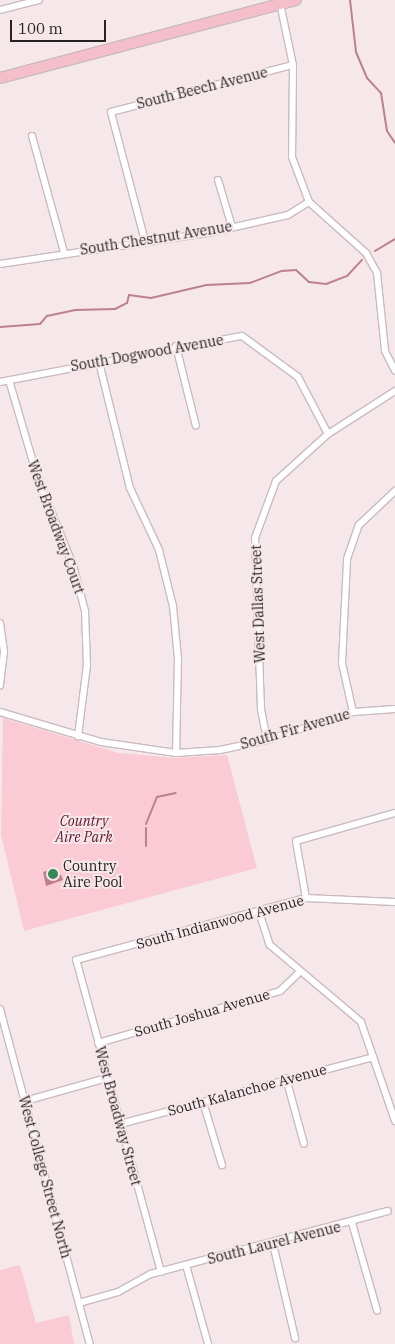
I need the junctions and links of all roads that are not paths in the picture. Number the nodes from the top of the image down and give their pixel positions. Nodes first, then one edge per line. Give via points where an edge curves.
1 (39, 0) edge
2 (296, 0) edge
3 (280, 1) edge
4 (0, 10) edge
5 (293, 65) junction
6 (0, 78) edge
7 (32, 136) dead end
8 (218, 180) dead end
9 (310, 202) junction
10 (232, 227) junction
11 (145, 241) junction
12 (64, 252) junction
13 (0, 264) edge
14 (176, 346) junction
15 (99, 362) junction
16 (395, 371) edge
17 (9, 380) junction
18 (0, 382) edge
19 (395, 391) edge
20 (196, 426) dead end
21 (328, 434) junction
22 (395, 491) edge
23 (0, 623) edge
24 (0, 686) edge
25 (395, 709) edge
26 (0, 712) edge
27 (353, 712) junction
28 (78, 736) junction
29 (267, 740) junction
30 (176, 752) junction
31 (395, 813) edge
32 (306, 898) junction
33 (395, 902) edge
34 (259, 912) junction
35 (76, 960) joint
36 (300, 972) junction
37 (0, 1009) edge
38 (98, 1043) junction
39 (373, 1057) junction
40 (108, 1078) junction
41 (286, 1078) junction
42 (25, 1101) junction
43 (203, 1102) junction
44 (395, 1120) edge
45 (120, 1124) junction
46 (304, 1144) dead end
47 (222, 1165) dead end
48 (388, 1211) dead end
49 (352, 1222) junction
50 (273, 1244) junction
51 (186, 1265) junction
52 (161, 1272) junction
53 (80, 1303) junction
54 (377, 1310) dead end
55 (295, 1338) dead end
56 (90, 1344) edge
57 (208, 1344) edge

1 - 4 street
2 - 3 main road
3 - 5 street
3 - 6 main road
5 - 9 street via 292,157
5 - 11 street, South Beech Avenue via 111,112
7 - 12 street
8 - 10 street
9 - 10 street, South Chestnut Avenue via 288,215
9 - 16 street via 366,253 377,273 385,351
10 - 11 street, South Chestnut Avenue
11 - 12 street, South Chestnut Avenue
12 - 13 street, South Chestnut Avenue
14 - 15 street, South Dogwood Avenue
14 - 20 street
14 - 21 street, South Dogwood Avenue via 242,336 264,349 298,377
15 - 17 street, South Dogwood Avenue
15 - 30 street via 130,488 159,550 173,606 178,659
17 - 18 street, South Dogwood Avenue
17 - 28 street, West Broadway Court via 38,478 73,566 83,604 88,660
19 - 21 street, West Dallas Street
21 - 29 street, West Dallas Street via 276,481 255,538 261,709
22 - 27 street via 359,525 347,559 342,663
23 - 24 street via 4,652
25 - 27 street, South Fir Avenue
26 - 28 street, South Fir Avenue
27 - 29 street, South Fir Avenue
28 - 30 street, South Fir Avenue
29 - 30 street, South Fir Avenue
31 - 32 street via 296,841
32 - 33 street, South Indianwood Avenue
32 - 34 street, South Indianwood Avenue
34 - 35 street, South Indianwood Avenue
34 - 36 street via 270,945
35 - 38 street, West Broadway Street
36 - 38 street, South Joshua Avenue via 280,991
36 - 39 street via 361,1022
37 - 42 street, West College Street North
38 - 40 street, West Broadway Street
39 - 41 street, South Kalanchoe Avenue
39 - 44 street
40 - 42 street
40 - 45 street, West Broadway Street
41 - 43 street, South Kalanchoe Avenue
41 - 46 street
42 - 53 street, West College Street North
43 - 45 street, South Kalanchoe Avenue
43 - 47 street
45 - 52 street, West Broadway Street
48 - 49 street, South Laurel Avenue
49 - 50 street, South Laurel Avenue
49 - 54 street
50 - 51 street, South Laurel Avenue
50 - 55 street
51 - 52 street, South Laurel Avenue
51 - 57 street
52 - 53 street, South Laurel Avenue
53 - 56 street, West College Street North

